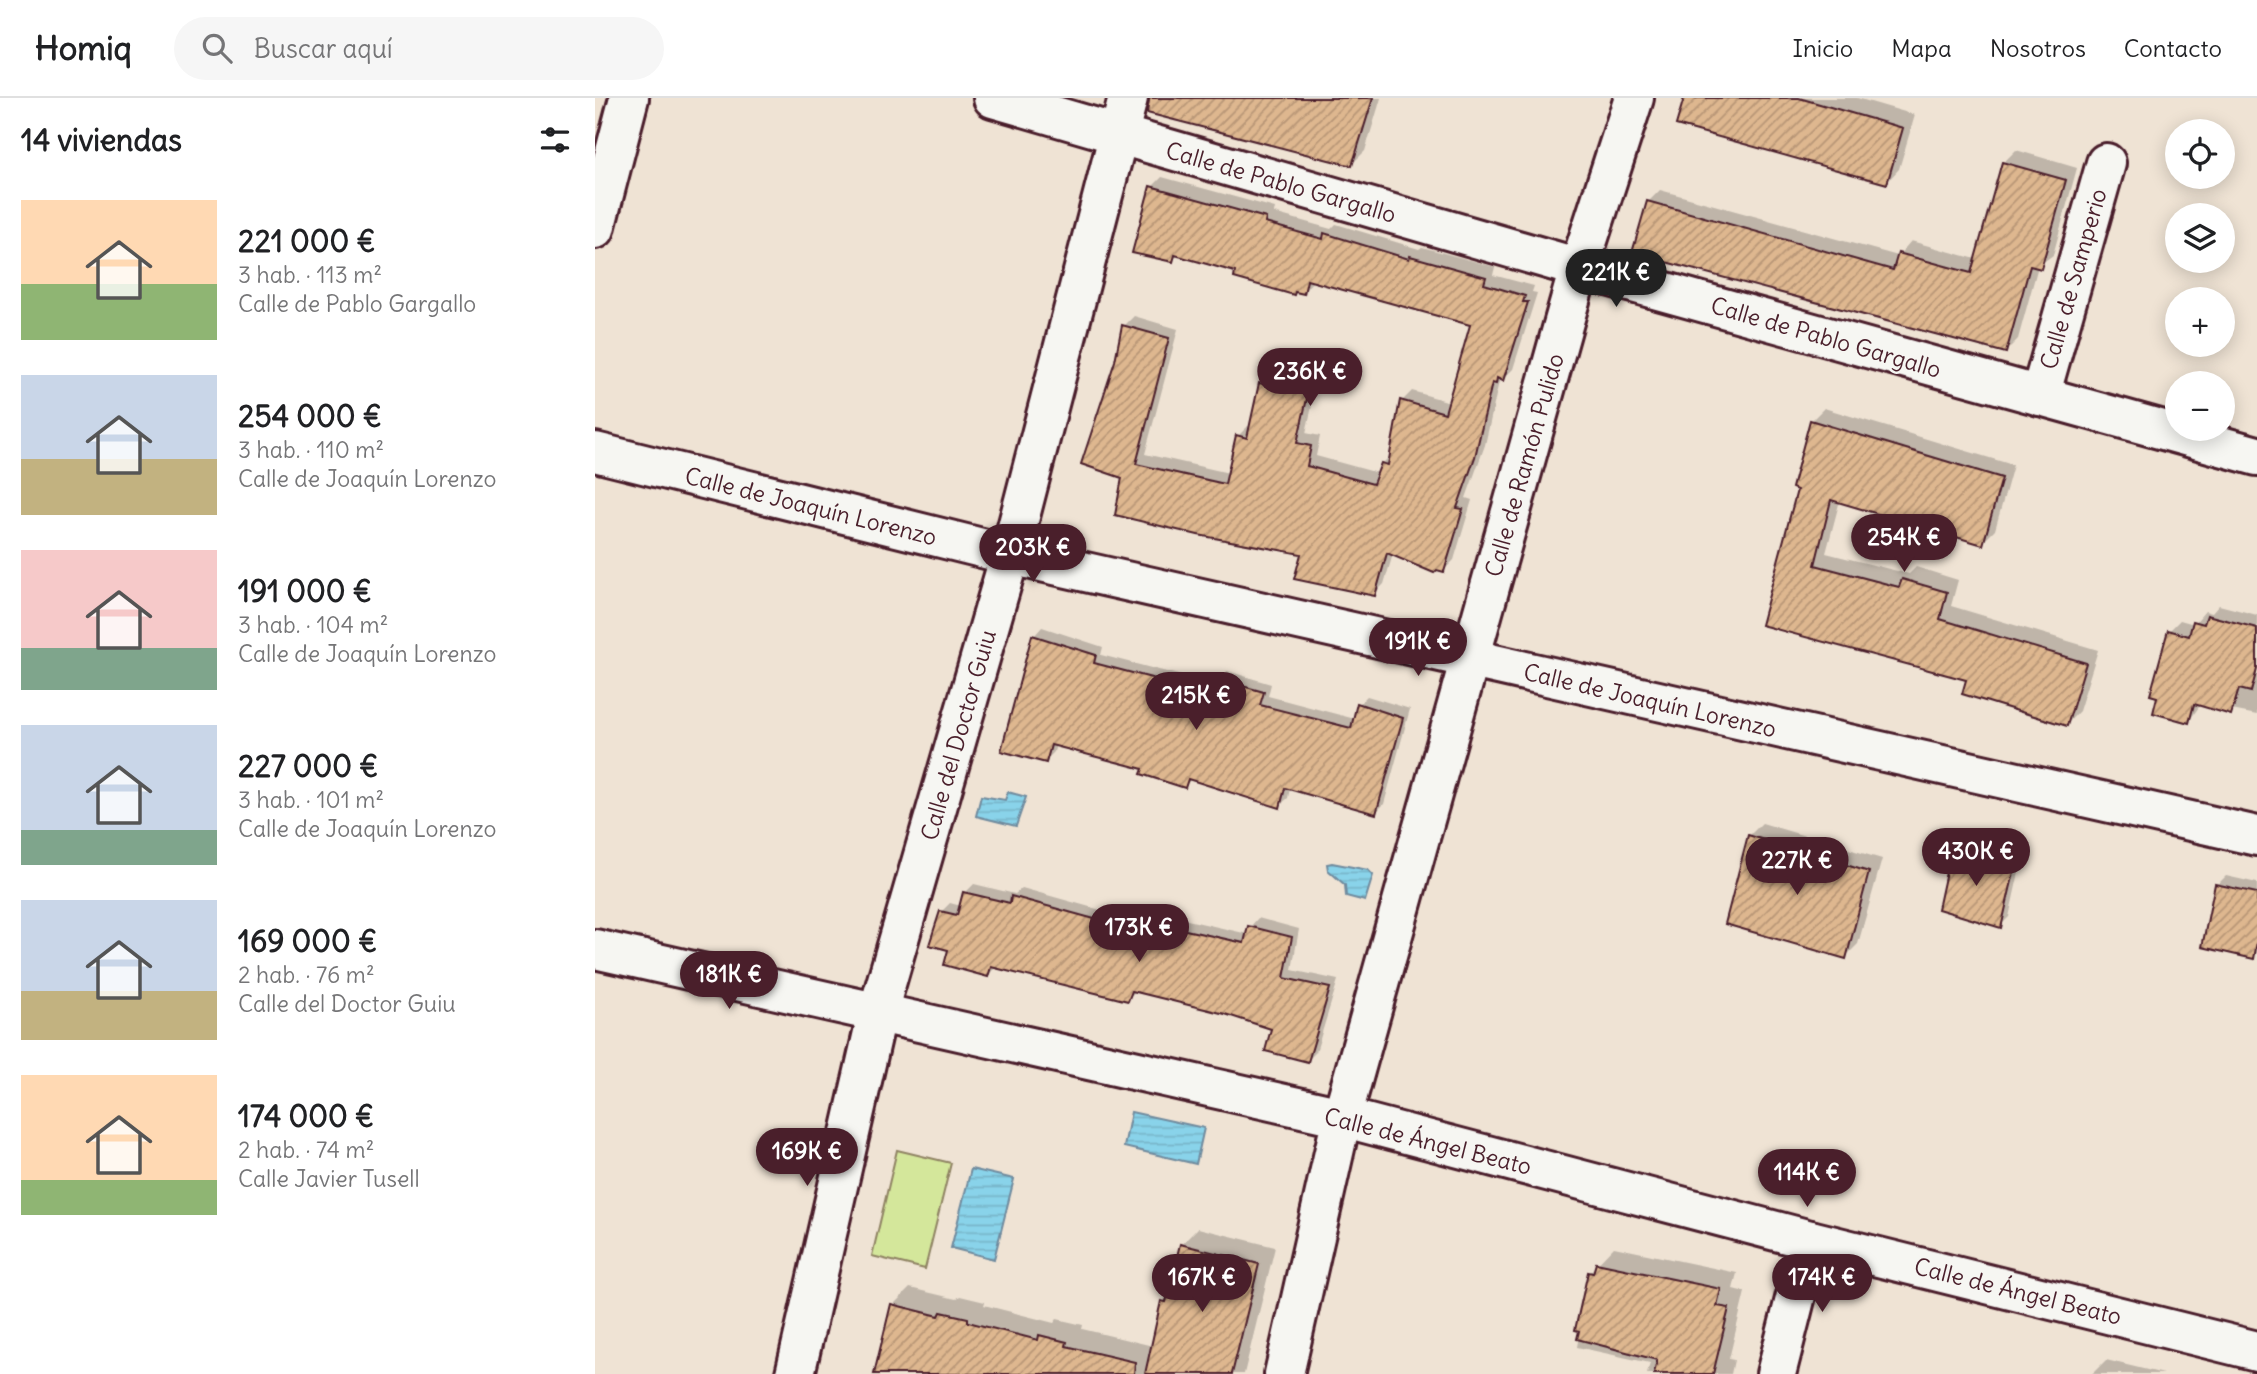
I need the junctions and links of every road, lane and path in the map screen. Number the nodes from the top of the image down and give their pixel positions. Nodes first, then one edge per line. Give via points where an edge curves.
1 (629, 98) edge
2 (993, 98) edge
3 (1128, 98) edge
4 (1634, 98) edge
5 (1118, 134) junction
6 (2106, 163) dead end
7 (595, 229) edge
8 (1579, 268) junction
9 (2040, 396) junction
10 (595, 452) edge
11 (2257, 456) edge
12 (1010, 555) junction
13 (1469, 659) junction
14 (2257, 836) edge
15 (595, 949) edge
16 (877, 1015) junction
17 (1342, 1117) junction
18 (1809, 1240) junction
19 (2257, 1351) edge
20 (795, 1374) edge
21 (1285, 1374) edge
22 (1776, 1374) edge

1 - 7 street
2 - 5 street, Calle de Pablo Gargallo
3 - 5 street, Calle del Doctor Guiu
4 - 8 street, Calle de Ramón Pulido
5 - 8 street, Calle de Pablo Gargallo
5 - 12 street, Calle del Doctor Guiu
6 - 9 street, Calle de Samperio
8 - 9 street, Calle de Pablo Gargallo
8 - 13 street, Calle de Ramón Pulido
9 - 11 street, Calle de Pablo Gargallo
10 - 12 street, Calle de Joaquín Lorenzo
12 - 13 street, Calle de Joaquín Lorenzo
12 - 16 street, Calle del Doctor Guiu
13 - 14 street, Calle de Joaquín Lorenzo
13 - 17 street, Calle de Ramón Pulido
15 - 16 street, Calle de Ángel Beato
16 - 17 street, Calle de Ángel Beato
16 - 20 street, Calle del Doctor Guiu
17 - 18 street, Calle de Ángel Beato
17 - 21 street, Calle de Ramón Pulido
18 - 19 street, Calle de Ángel Beato
18 - 22 street

